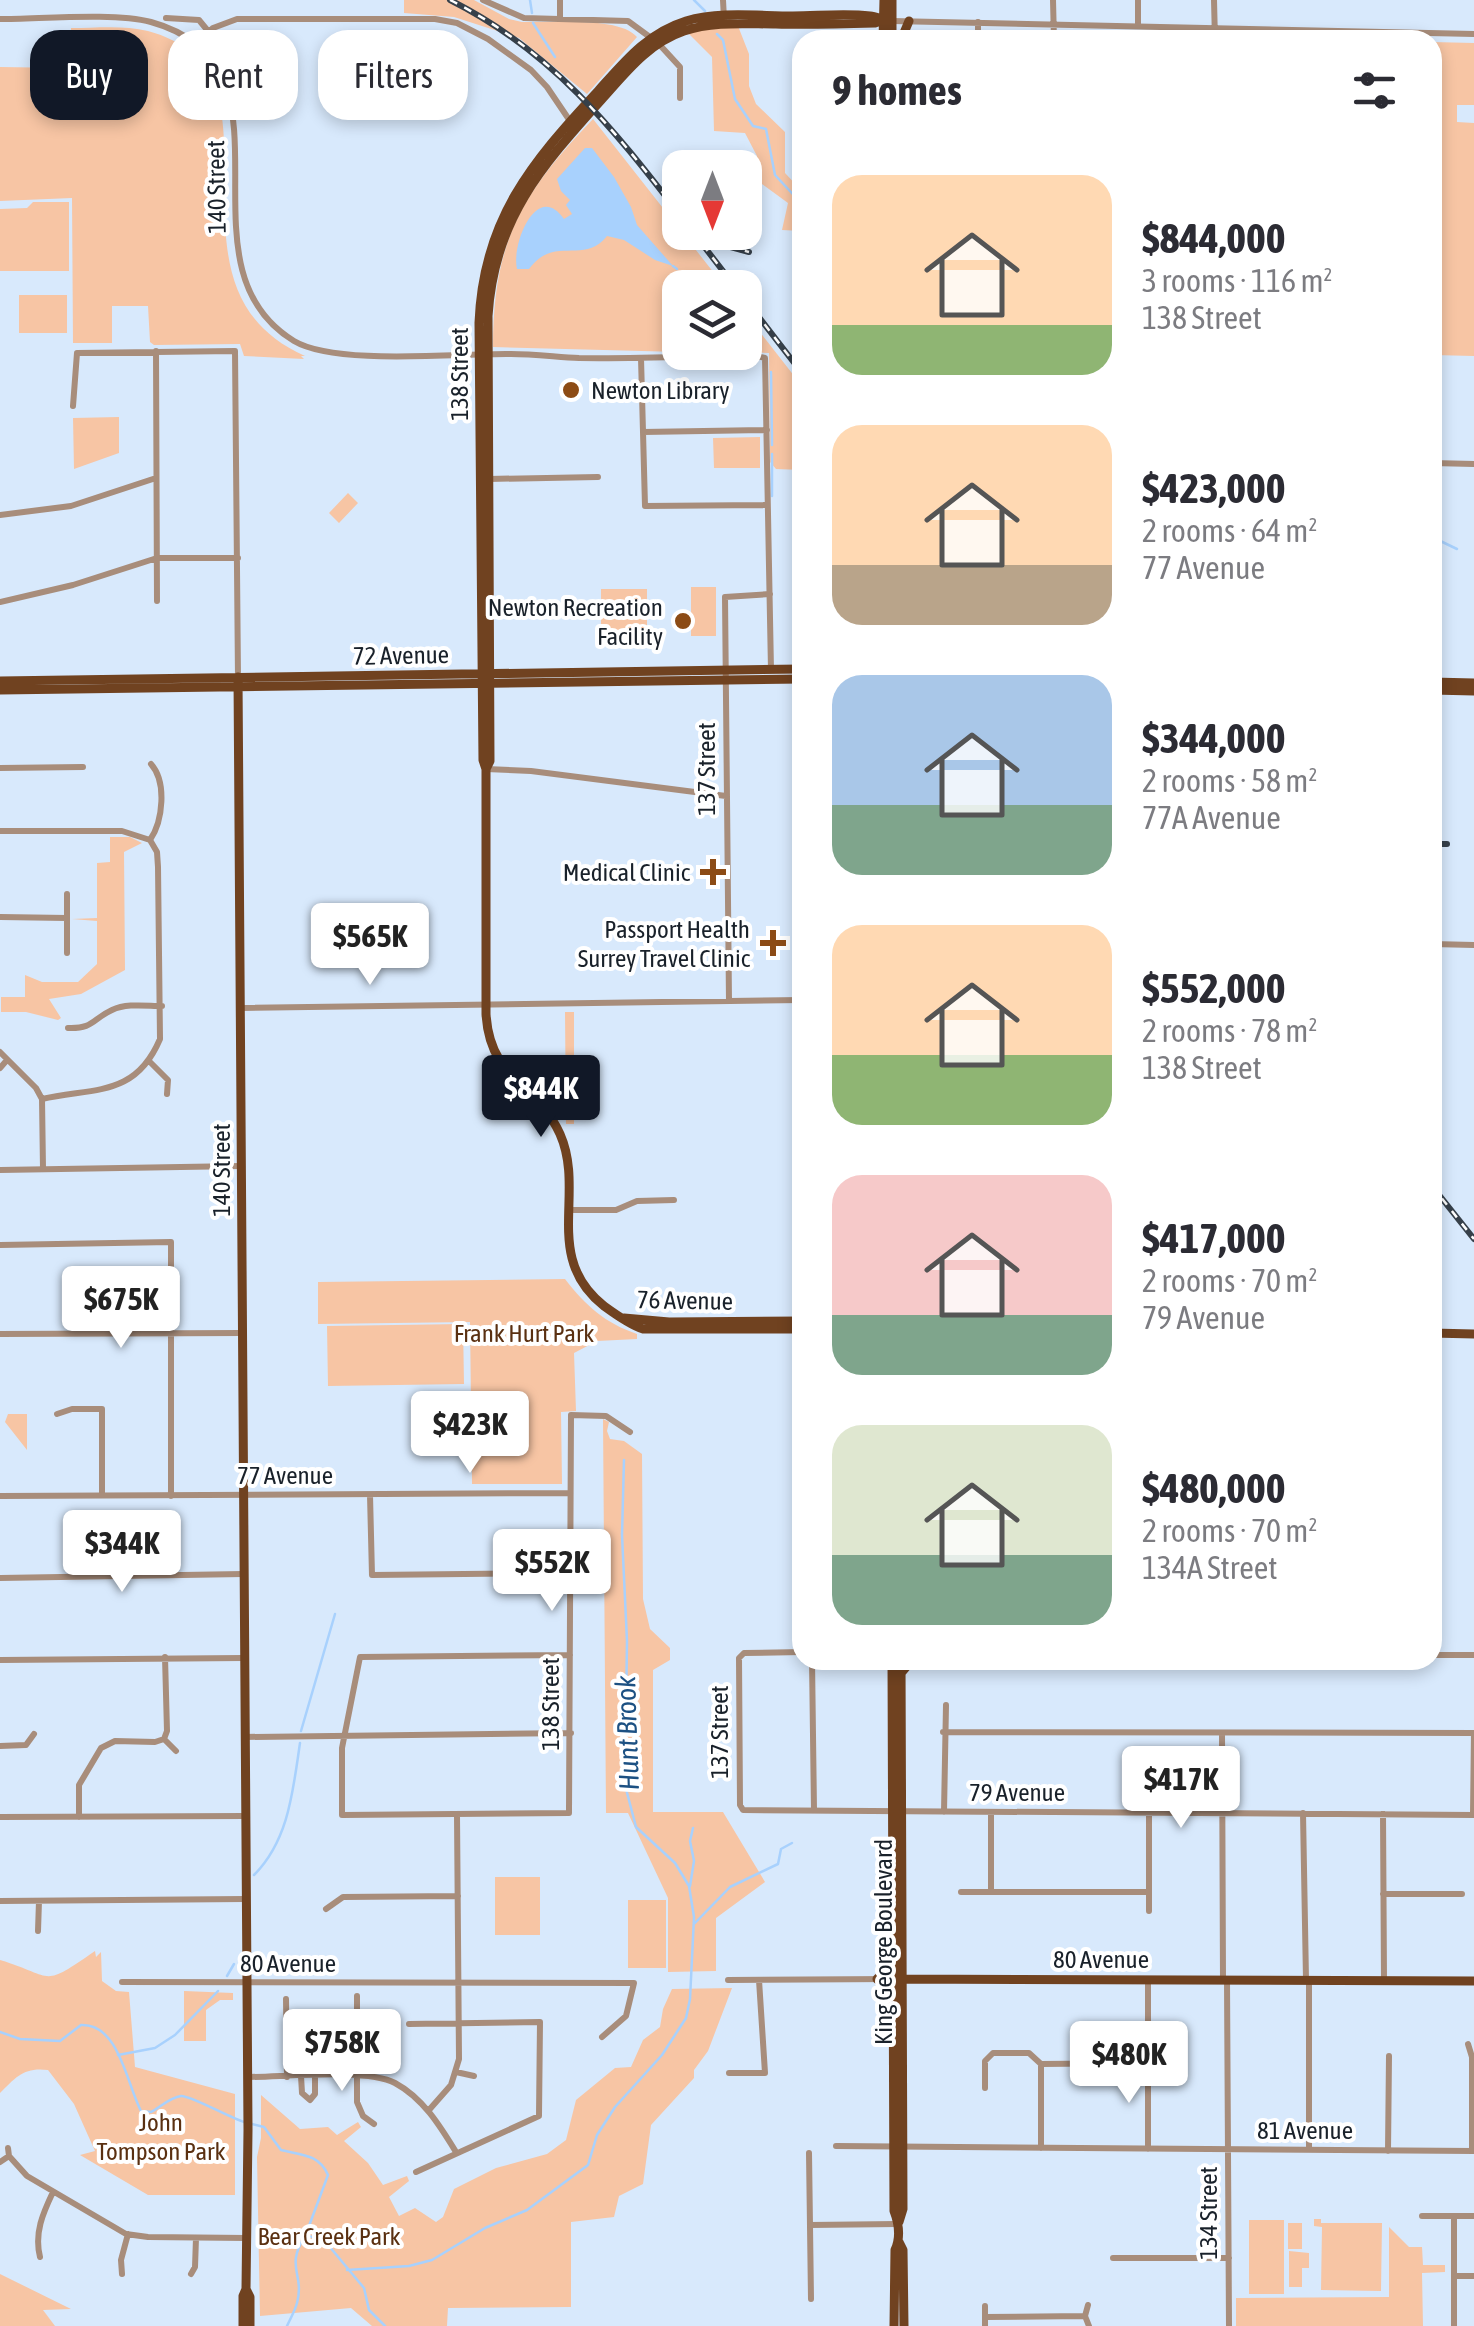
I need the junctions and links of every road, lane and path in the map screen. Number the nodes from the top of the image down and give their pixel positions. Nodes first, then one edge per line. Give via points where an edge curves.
1 (483, 0) edge
2 (560, 0) edge
3 (724, 0) edge
4 (883, 0) edge
5 (892, 0) edge
6 (1053, 0) edge
7 (1138, 0) edge
8 (1214, 0) edge
9 (789, 16) junction
10 (834, 16) junction
11 (0, 18) edge
12 (166, 18) dead end
13 (560, 19) junction
14 (724, 20) junction
15 (862, 20) junction
16 (888, 20) junction
17 (909, 21) junction
18 (978, 22) junction
19 (744, 24) junction
20 (1054, 24) junction
21 (809, 25) junction
22 (1138, 26) junction
23 (1214, 28) junction
24 (170, 30) edge
25 (207, 30) edge
26 (210, 30) edge
27 (875, 30) edge
28 (887, 30) edge
29 (905, 30) edge
30 (978, 30) edge
31 (1054, 30) edge
32 (1301, 30) edge
33 (1442, 33) edge
34 (1474, 34) edge
35 (655, 40) junction
36 (680, 98) dead end
37 (232, 120) edge
38 (570, 121) junction
39 (156, 351) junction
40 (483, 354) junction
41 (641, 358) junction
42 (73, 406) dead end
43 (767, 430) junction
44 (643, 432) junction
45 (1442, 463) edge
46 (1474, 464) edge
47 (598, 477) dead end
48 (156, 478) junction
49 (488, 479) junction
50 (768, 506) junction
51 (0, 515) edge
52 (157, 558) junction
53 (238, 558) junction
54 (770, 594) junction
55 (157, 601) dead end
56 (0, 602) edge
57 (792, 669) edge
58 (771, 670) junction
59 (726, 675) junction
60 (484, 678) junction
61 (792, 678) edge
62 (0, 680) edge
63 (238, 682) junction
64 (1442, 682) edge
65 (1474, 683) edge
66 (0, 690) edge
67 (1442, 690) edge
68 (1474, 691) edge
69 (151, 764) dead end
70 (83, 767) dead end
71 (0, 768) edge
72 (486, 769) junction
73 (726, 796) junction
74 (0, 830) edge
75 (150, 840) junction
76 (67, 894) dead end
77 (0, 917) edge
78 (66, 918) junction
79 (1442, 944) edge
80 (1474, 945) edge
81 (67, 953) dead end
82 (792, 1000) edge
83 (729, 1001) junction
84 (486, 1004) junction
85 (162, 1006) junction
86 (241, 1008) junction
87 (68, 1028) dead end
88 (0, 1052) edge
89 (7, 1060) junction
90 (149, 1061) junction
91 (0, 1068) edge
92 (167, 1094) dead end
93 (42, 1099) junction
94 (241, 1166) junction
95 (43, 1169) junction
96 (0, 1170) edge
97 (674, 1200) dead end
98 (567, 1210) junction
99 (0, 1245) edge
100 (624, 1318) junction
101 (717, 1322) junction
102 (792, 1322) edge
103 (792, 1329) edge
104 (655, 1330) junction
105 (171, 1332) junction
106 (242, 1333) junction
107 (1442, 1333) edge
108 (0, 1334) edge
109 (1474, 1334) edge
110 (56, 1414) dead end
111 (630, 1432) dead end
112 (570, 1493) junction
113 (102, 1494) junction
114 (370, 1495) junction
115 (0, 1496) edge
116 (171, 1496) junction
117 (242, 1496) junction
118 (570, 1573) junction
119 (243, 1574) junction
120 (0, 1578) edge
121 (792, 1652) edge
122 (570, 1655) junction
123 (1442, 1655) edge
124 (1474, 1655) edge
125 (165, 1657) junction
126 (244, 1658) junction
127 (0, 1660) edge
128 (812, 1670) edge
129 (892, 1670) edge
130 (902, 1672) edge
131 (946, 1705) dead end
132 (944, 1732) junction
133 (570, 1733) junction
134 (1222, 1733) junction
135 (1474, 1733) edge
136 (34, 1734) dead end
137 (344, 1735) junction
138 (244, 1737) junction
139 (164, 1739) junction
140 (0, 1746) edge
141 (176, 1751) dead end
142 (741, 1809) joint
143 (814, 1810) junction
144 (897, 1810) junction
145 (944, 1812) junction
146 (991, 1812) junction
147 (1149, 1812) junction
148 (1222, 1813) junction
149 (1304, 1814) junction
150 (1382, 1814) junction
151 (457, 1815) junction
152 (1473, 1815) edge
153 (79, 1816) junction
154 (245, 1816) junction
155 (0, 1817) edge
156 (961, 1892) dead end
157 (991, 1892) junction
158 (1149, 1892) junction
159 (1383, 1894) junction
160 (1462, 1894) dead end
161 (458, 1896) junction
162 (246, 1899) junction
163 (38, 1900) junction
164 (0, 1901) edge
165 (326, 1908) dead end
166 (1149, 1911) dead end
167 (38, 1931) dead end
168 (898, 1963) junction
169 (877, 1979) junction
170 (898, 1979) junction
171 (921, 1979) junction
172 (728, 1980) dead end
173 (759, 1980) junction
174 (1148, 1980) junction
175 (1225, 1980) junction
176 (1308, 1980) junction
177 (1384, 1980) junction
178 (1474, 1981) edge
179 (122, 1982) dead end
180 (458, 1982) junction
181 (246, 1984) junction
182 (357, 1996) dead end
183 (898, 1996) junction
184 (286, 1999) dead end
185 (459, 2022) junction
186 (357, 2023) junction
187 (286, 2024) junction
188 (410, 2024) dead end
189 (602, 2037) dead end
190 (1468, 2044) dead end
191 (1389, 2056) dead end
192 (1041, 2064) junction
193 (1148, 2064) junction
194 (456, 2072) junction
195 (729, 2072) dead end
196 (247, 2076) junction
197 (287, 2076) junction
198 (302, 2076) junction
199 (315, 2076) junction
200 (357, 2076) junction
201 (474, 2076) dead end
202 (985, 2088) dead end
203 (429, 2110) junction
204 (374, 2124) dead end
205 (836, 2146) dead end
206 (898, 2147) junction
207 (1041, 2148) junction
208 (1148, 2148) junction
209 (1228, 2149) junction
210 (1309, 2150) junction
211 (1473, 2150) edge
212 (1388, 2151) junction
213 (456, 2152) junction
214 (810, 2153) dead end
215 (0, 2162) edge
216 (416, 2172) dead end
217 (53, 2192) junction
218 (1422, 2216) dead end
219 (1454, 2216) junction
220 (1474, 2216) edge
221 (810, 2224) junction
222 (898, 2224) junction
223 (128, 2234) junction
224 (196, 2238) junction
225 (246, 2238) junction
226 (898, 2242) junction
227 (40, 2257) dead end
228 (1113, 2258) dead end
229 (1228, 2258) junction
230 (122, 2274) dead end
231 (192, 2274) dead end
232 (1454, 2276) junction
233 (1474, 2276) edge
234 (246, 2289) junction
235 (810, 2299) dead end
236 (1088, 2305) dead end
237 (984, 2306) dead end
238 (1085, 2316) junction
239 (985, 2321) edge
240 (243, 2326) edge
241 (250, 2326) edge
242 (894, 2326) edge
243 (904, 2326) edge
244 (1089, 2326) edge
245 (1229, 2326) edge
246 (1454, 2326) edge

1 - 13 street via 517,17
2 - 13 street
3 - 14 street
4 - 15 main road
4 - 16 main road
5 - 16 main road
6 - 20 street
7 - 22 street
8 - 23 street
9 - 10 main road
9 - 14 main road
9 - 19 main road
10 - 15 main road
10 - 21 main road
11 - 24 street via 136,19
12 - 25 street via 199,20
13 - 35 street via 628,21
14 - 19 main road
14 - 35 main road
15 - 16 main road
15 - 21 main road
15 - 27 main road
16 - 17 street
16 - 28 main road
17 - 18 street
17 - 29 main road
18 - 20 street
18 - 30 street
19 - 21 main road
20 - 22 street
20 - 31 street
22 - 23 street
23 - 32 street
26 - 38 street via 241,19 457,23 531,70
33 - 34 street
35 - 36 street via 680,67
35 - 38 main road, 138 Street via 633,52
35 - 40 main road, 138 Street via 524,194 494,270
37 - 40 street, 140 Street via 237,255 252,300 272,324 312,350
38 - 40 main road, 138 Street via 526,174 495,234 481,292
39 - 42 street via 75,355
39 - 48 street
39 - 53 street, 140 Street via 235,351
40 - 41 street
40 - 49 main road, 138 Street
40 - 60 main road, 138 Street
41 - 43 street via 765,358
41 - 44 street
43 - 44 street
43 - 50 street
44 - 50 street via 645,506
45 - 46 street
47 - 49 street
48 - 51 street via 71,506
48 - 52 street
49 - 60 main road, 138 Street
50 - 54 street
52 - 53 street
52 - 55 street
52 - 56 street
53 - 63 street, 140 Street
54 - 58 street
54 - 59 street, 137 Street via 725,596
57 - 58 main road, 72 Avenue
58 - 59 main road, 72 Avenue
59 - 60 main road, 72 Avenue
59 - 61 main road, 72 Avenue
59 - 73 street, 137 Street
60 - 63 main road, 72 Avenue
60 - 72 main road, 138 Street
62 - 63 main road, 72 Avenue
63 - 66 main road, 72 Avenue
63 - 86 main road, 140 Street
64 - 65 main road
67 - 68 main road
69 - 75 street via 160,775 160,822
70 - 71 street
72 - 73 street
72 - 84 main road, 138 Street
73 - 83 street, 137 Street
74 - 75 street via 122,831
75 - 85 street via 158,859
76 - 78 street
77 - 78 street
78 - 81 street
79 - 80 street
82 - 83 street
83 - 84 street
84 - 86 street
84 - 98 main road, 138 Street via 493,1052 562,1138
85 - 87 street via 116,1008 89,1027
85 - 90 street via 160,1040
86 - 94 main road, 140 Street
88 - 89 street
89 - 91 street
89 - 93 street
90 - 92 street via 168,1080
90 - 93 street via 112,1088
93 - 95 street
94 - 95 street
94 - 106 main road, 140 Street
95 - 96 street
97 - 98 street
98 - 100 main road, 138 Street via 570,1255 580,1280
99 - 105 street via 170,1242
100 - 101 main road, 76 Avenue
100 - 104 main road, 76 Avenue
101 - 102 main road, 76 Avenue
101 - 104 main road
103 - 104 main road, 76 Avenue
105 - 106 street
105 - 108 street
105 - 116 street
106 - 117 main road, 140 Street
107 - 109 main road
110 - 113 street via 102,1408
111 - 112 street, 138 Street via 606,1416 570,1415
112 - 114 street, 77 Avenue
112 - 118 street, 138 Street
113 - 115 street, 77 Avenue
113 - 116 street, 77 Avenue
114 - 117 street, 77 Avenue
114 - 118 street via 372,1575
116 - 117 street, 77 Avenue
117 - 119 main road, 140 Street
118 - 122 street, 138 Street
119 - 120 street
119 - 126 main road, 140 Street
121 - 142 street, 137 Street via 740,1655
122 - 133 street, 138 Street
122 - 137 street via 360,1657
123 - 124 street
125 - 126 street
125 - 127 street
125 - 139 street
126 - 138 main road, 140 Street
128 - 143 street
129 - 144 main road, King George Boulevard
130 - 144 main road, King George Boulevard
131 - 132 street
132 - 134 street
132 - 145 street
133 - 137 street
133 - 151 street, 138 Street via 569,1813
134 - 135 street
134 - 148 street, 134 Street
135 - 152 street
136 - 140 street via 26,1745
137 - 138 street
137 - 151 street via 342,1815
138 - 154 main road, 140 Street
139 - 141 street
139 - 153 street via 101,1748 79,1786
142 - 143 street, 79 Avenue
143 - 144 street, 79 Avenue
144 - 145 street, 79 Avenue
144 - 168 main road, King George Boulevard
145 - 146 street, 79 Avenue
146 - 147 street, 79 Avenue
146 - 157 street
147 - 148 street, 79 Avenue
147 - 158 street
148 - 149 street, 79 Avenue
148 - 175 street, 134 Street
149 - 150 street, 79 Avenue
149 - 176 street
150 - 152 street, 79 Avenue
150 - 159 street
151 - 161 street
153 - 154 street
153 - 155 street
154 - 162 main road, 140 Street
156 - 157 street
157 - 158 street
158 - 166 street
159 - 160 street
159 - 177 street
161 - 165 street via 343,1897
161 - 180 street
162 - 163 street
162 - 181 main road, 140 Street
163 - 164 street
163 - 167 street
168 - 169 main road
168 - 170 main road, King George Boulevard
168 - 171 main road
169 - 170 street, 80 Avenue
169 - 173 street, 80 Avenue
169 - 183 main road
170 - 171 main road, 80 Avenue
170 - 183 main road, King George Boulevard
171 - 174 main road, 80 Avenue
171 - 183 main road
172 - 173 street, 80 Avenue
173 - 195 street via 764,2073
174 - 175 main road, 80 Avenue
174 - 193 street
175 - 176 main road, 80 Avenue
175 - 209 street, 134 Street
176 - 177 main road, 80 Avenue
176 - 210 street
177 - 178 main road, 80 Avenue
179 - 181 street, 80 Avenue
180 - 181 street, 80 Avenue
180 - 185 street
180 - 189 street, 80 Avenue via 634,1983 626,2016
181 - 196 main road, 140 Street
182 - 186 street
183 - 206 main road, King George Boulevard
184 - 187 street
185 - 188 street
185 - 194 street
185 - 213 street via 540,2022 539,2116
186 - 187 street
186 - 200 street
187 - 197 street
190 - 211 street
191 - 212 street
192 - 193 street
192 - 202 street via 1030,2053 993,2053
192 - 207 street
193 - 208 street
194 - 201 street
194 - 203 street
196 - 197 street
196 - 225 main road, 140 Street
197 - 198 street
198 - 199 street
198 - 199 street via 302,2094 310,2100
199 - 200 street
200 - 203 street via 394,2082
200 - 204 street via 358,2102
203 - 213 street
205 - 206 street, 81 Avenue
206 - 207 street, 81 Avenue
206 - 222 main road, King George Boulevard
207 - 208 street, 81 Avenue
208 - 209 street, 81 Avenue
209 - 210 street, 81 Avenue
209 - 229 street, 134 Street
210 - 212 street, 81 Avenue
211 - 212 street, 81 Avenue
213 - 216 street
214 - 221 street
215 - 217 street via 9,2152 26,2176
217 - 223 street
217 - 227 street via 40,2225
218 - 219 street
219 - 220 street
219 - 232 street
221 - 222 street
221 - 235 street
222 - 226 main road, King George Boulevard
223 - 224 street
223 - 230 street
224 - 225 street
224 - 231 street
225 - 234 main road, 140 Street
226 - 242 main road, King George Boulevard
226 - 243 main road, King George Boulevard
228 - 229 street
229 - 245 street, 134 Street
232 - 233 street
232 - 246 street
234 - 240 main road, 140 Street
234 - 241 main road, 140 Street
236 - 238 street
237 - 239 street
238 - 239 street
238 - 244 street

